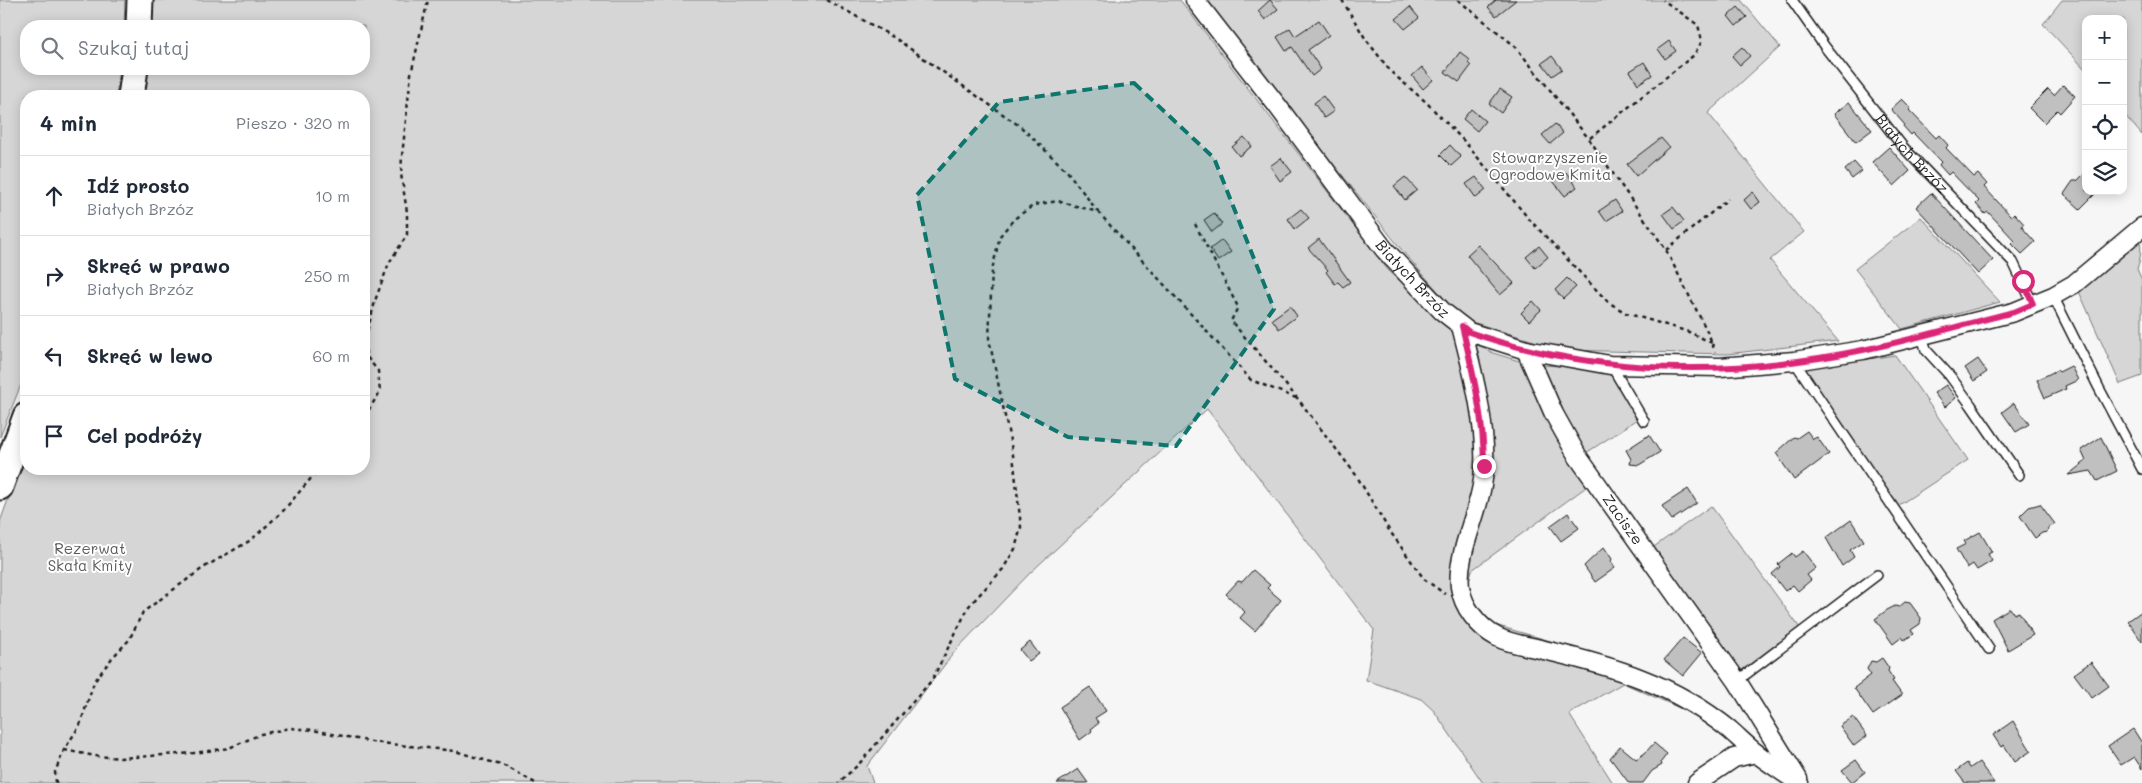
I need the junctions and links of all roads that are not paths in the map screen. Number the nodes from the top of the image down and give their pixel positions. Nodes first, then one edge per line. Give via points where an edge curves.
1 (140, 0) edge
2 (1195, 0) edge
3 (1792, 0) edge
4 (138, 20) edge
5 (134, 75) edge
6 (132, 90) edge
7 (2142, 227) edge
8 (2053, 296) junction
9 (2033, 304) junction
10 (1462, 326) junction
11 (1922, 335) junction
12 (1526, 350) junction
13 (1794, 361) junction
14 (1610, 365) junction
15 (1644, 421) dead end
16 (20, 432) edge
17 (2142, 469) edge
18 (2019, 474) dead end
19 (0, 486) edge
20 (1876, 575) dead end
21 (1989, 649) dead end
22 (1737, 680) junction
23 (1756, 753) junction
24 (1697, 783) edge
25 (1800, 783) edge

1 - 4 main road
2 - 10 street, Białych Brzóz via 1384,249 1442,311
3 - 9 lane, Białych Brzóz via 1824,48 1903,147 2013,262
5 - 6 main road
7 - 8 street, Białych Brzóz via 2074,284
8 - 9 street, Białych Brzóz
8 - 17 lane
9 - 11 street, Białych Brzóz via 2014,312
10 - 12 street, Białych Brzóz via 1469,332
10 - 23 street via 1473,371 1484,451 1483,481 1460,568 1460,588 1466,606 1478,622 1497,637 1595,662 1669,691 1702,710
11 - 13 street, Białych Brzóz via 1863,350
11 - 18 lane via 1926,350 1950,376
12 - 14 street, Białych Brzóz
12 - 22 street, Zacisze via 1554,414 1578,457
13 - 14 street, Białych Brzóz via 1720,367
13 - 21 lane
14 - 15 lane
16 - 19 main road
20 - 22 lane
22 - 25 street, Zacisze
23 - 24 street via 1734,758
23 - 25 street

